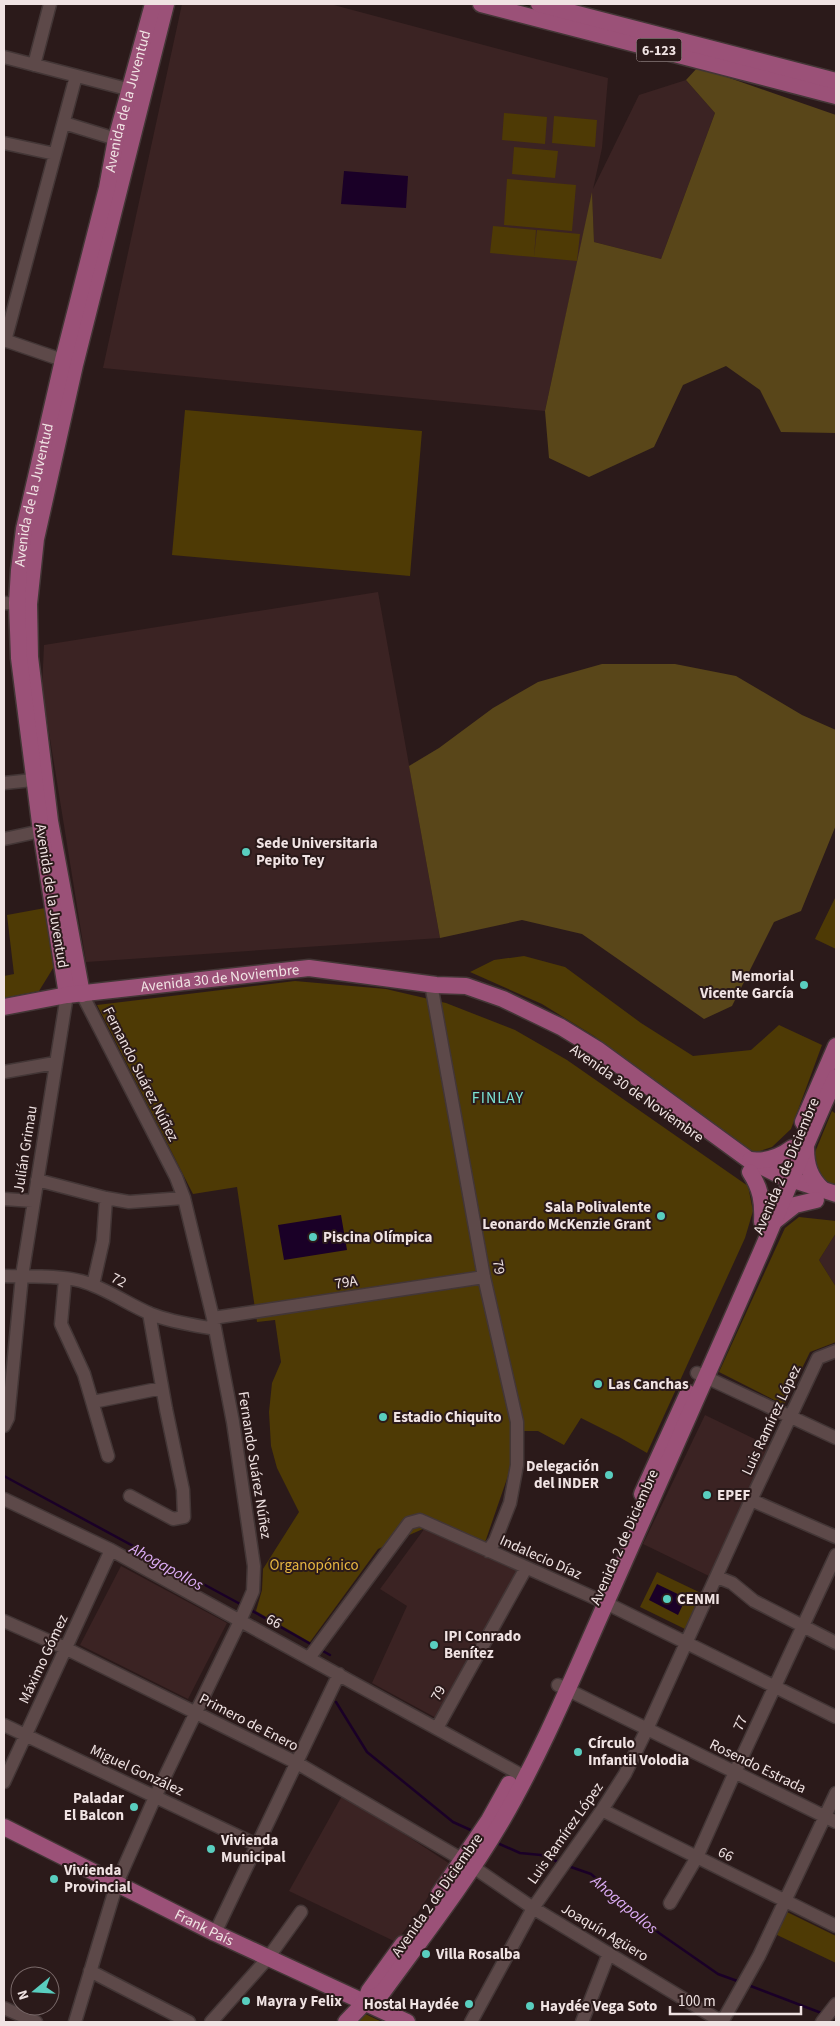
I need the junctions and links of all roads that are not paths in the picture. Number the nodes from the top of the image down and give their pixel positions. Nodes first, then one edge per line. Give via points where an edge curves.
1 (50, 4) edge
2 (153, 4) edge
3 (166, 4) edge
4 (481, 4) edge
5 (549, 9) edge
6 (4, 57) edge
7 (34, 65) junction
8 (76, 76) junction
9 (836, 81) edge
10 (131, 90) junction
11 (836, 96) edge
12 (64, 123) junction
13 (116, 139) junction
14 (4, 143) edge
15 (54, 154) junction
16 (118, 164) junction
17 (4, 340) edge
18 (69, 362) junction
19 (17, 603) edge
20 (39, 779) junction
21 (4, 782) edge
22 (41, 831) junction
23 (4, 839) edge
24 (64, 969) junction
25 (79, 977) junction
26 (433, 984) junction
27 (101, 992) junction
28 (75, 995) junction
29 (47, 999) junction
30 (4, 1007) edge
31 (836, 1046) edge
32 (55, 1063) junction
33 (4, 1072) edge
34 (836, 1077) edge
35 (799, 1146) junction
36 (750, 1166) junction
37 (37, 1180) junction
38 (784, 1183) junction
39 (825, 1195) edge
40 (106, 1198) junction
41 (184, 1198) junction
42 (4, 1199) edge
43 (33, 1202) junction
44 (836, 1205) edge
45 (768, 1223) junction
46 (4, 1276) edge
47 (22, 1276) junction
48 (484, 1277) junction
49 (65, 1279) junction
50 (93, 1285) junction
51 (149, 1313) junction
52 (214, 1324) junction
53 (836, 1351) edge
54 (702, 1375) junction
55 (162, 1388) junction
56 (93, 1402) junction
57 (791, 1416) junction
58 (4, 1426) edge
59 (836, 1438) edge
60 (108, 1456) dead end
61 (130, 1496) dead end
62 (4, 1499) edge
63 (751, 1500) junction
64 (836, 1537) edge
65 (111, 1550) junction
66 (488, 1551) junction
67 (836, 1555) edge
68 (526, 1568) junction
69 (717, 1577) junction
70 (601, 1601) junction
71 (244, 1611) junction
72 (4, 1621) edge
73 (803, 1626) junction
74 (686, 1642) junction
75 (836, 1643) edge
76 (65, 1648) junction
77 (314, 1651) junction
78 (339, 1674) junction
79 (775, 1686) junction
80 (563, 1687) junction
81 (196, 1713) junction
82 (836, 1717) edge
83 (4, 1725) edge
84 (437, 1728) junction
85 (647, 1730) junction
86 (26, 1736) junction
87 (297, 1764) junction
88 (735, 1772) junction
89 (521, 1774) junction
90 (4, 1782) edge
91 (836, 1793) edge
92 (154, 1797) junction
93 (602, 1810) junction
94 (831, 1819) edge
95 (4, 1828) edge
96 (257, 1845) junction
97 (697, 1857) junction
98 (469, 1861) junction
99 (117, 1883) junction
100 (785, 1901) junction
101 (670, 1903) dead end
102 (533, 1908) junction
103 (301, 1912) dead end
104 (836, 1926) edge
105 (215, 1933) junction
106 (609, 1953) junction
107 (268, 1958) junction
108 (90, 1972) junction
109 (369, 1999) junction
110 (4, 2008) edge
111 (36, 2022) edge
112 (75, 2022) edge
113 (189, 2022) edge
114 (211, 2022) edge
115 (346, 2022) edge
116 (407, 2022) edge
117 (471, 2022) edge
118 (582, 2022) edge
119 (722, 2022) edge

1 - 7 street
2 - 10 main road, Avenida de la Juventud
3 - 16 main road, Avenida de la Juventud
4 - 5 main road, 6-123
5 - 9 main road, 6-123
5 - 11 main road, 6-123
6 - 7 street
7 - 8 street
8 - 10 street
8 - 12 street
10 - 13 main road, Avenida de la Juventud
12 - 13 street
12 - 15 street
13 - 16 main road, Avenida de la Juventud
14 - 15 street
15 - 17 street
16 - 18 main road, Avenida de la Juventud
17 - 18 street
18 - 19 main road, Avenida de la Juventud via 24,529
19 - 20 main road, Avenida de la Juventud
20 - 21 street
20 - 22 main road, Avenida de la Juventud
20 - 25 main road, Avenida de la Juventud
22 - 23 street
22 - 24 main road, Avenida de la Juventud
24 - 28 main road, Avenida de la Juventud
24 - 29 main road
25 - 27 main road
25 - 28 main road, Avenida de la Juventud
26 - 27 main road, Avenida 30 de Noviembre via 309,968
26 - 36 main road, Avenida 30 de Noviembre via 466,986 503,999 561,1027 597,1049
26 - 48 street, 79
27 - 28 main road, Avenida 30 de Noviembre
28 - 29 main road, Avenida 30 de Noviembre
28 - 32 street, Julián Grimau
28 - 41 street, Fernando Suárez Núñez via 176,1177
29 - 30 main road, Avenida 30 de Noviembre
31 - 35 main road, Avenida 2 de Diciembre
32 - 33 street
32 - 37 street, Julián Grimau
34 - 35 main road, Avenida 2 de Diciembre
35 - 36 main road
35 - 38 main road, Avenida 2 de Diciembre
35 - 39 main road via 816,1184
36 - 38 main road, Avenida 30 de Noviembre
36 - 45 main road
37 - 40 street
37 - 43 street, Julián Grimau
38 - 39 main road, Avenida 30 de Noviembre
38 - 45 main road, Avenida 2 de Diciembre
39 - 44 main road, Avenida 30 de Noviembre
39 - 45 main road via 795,1205
40 - 41 street via 129,1202
40 - 50 street via 103,1241
41 - 52 street, Fernando Suárez Núñez
42 - 43 street
43 - 47 street, Julián Grimau
45 - 54 main road, Avenida 2 de Diciembre
46 - 47 street, 72
47 - 49 street, 72
47 - 58 street, Julián Grimau via 8,1418
48 - 52 street, 79A
48 - 66 street, 79 via 517,1422 517,1465 510,1503
49 - 50 street, 72
49 - 56 street via 61,1324
50 - 51 street, 72
51 - 52 street, 72 via 169,1320
51 - 55 street
52 - 71 street, Fernando Suárez Núñez via 233,1422 254,1566 253,1591
53 - 57 street, Luis Ramírez López via 818,1358
54 - 57 street
54 - 70 main road, Avenida 2 de Diciembre
55 - 56 street
55 - 61 street via 183,1490 184,1517 173,1519
56 - 60 street
57 - 59 street
57 - 63 street, Luis Ramírez López
62 - 65 street, 66
63 - 64 street
63 - 69 street, Luis Ramírez López
65 - 71 street, 66
65 - 76 street, Máximo Gómez
66 - 68 street, Indalecio Díaz
66 - 77 street, Indalecio Díaz via 420,1520 409,1523
67 - 73 street, 77
68 - 70 street, Indalecio Díaz
68 - 84 street, 79
69 - 73 street via 738,1586 754,1601
69 - 74 street, Luis Ramírez López
70 - 74 street, Indalecio Díaz
70 - 80 main road, Avenida 2 de Diciembre
71 - 77 street, 66
71 - 81 street, Fernando Suárez Núñez
72 - 76 street, Primero de Enero
73 - 75 street
73 - 79 street, 77
74 - 79 street, Indalecio Díaz
74 - 85 street, Luis Ramírez López
76 - 81 street, Primero de Enero
76 - 86 street, Máximo Gómez
77 - 78 street, 66
78 - 84 street, 66
78 - 87 street
79 - 82 street, Indalecio Díaz
79 - 88 street, 77
80 - 85 street, Rosendo Estrada
80 - 89 main road, Avenida 2 de Diciembre
81 - 87 street, Primero de Enero
81 - 92 street, Fernando Suárez Núñez
83 - 86 street, Miguel González
84 - 89 street, 66
85 - 88 street, Rosendo Estrada
85 - 93 street, Luis Ramírez López
86 - 90 street, Máximo Gómez
86 - 92 street, Miguel González
87 - 96 street
87 - 98 street, Primero de Enero
88 - 94 street, Rosendo Estrada
88 - 97 street, 77
89 - 98 main road, Avenida 2 de Diciembre
91 - 94 street
92 - 96 street, Miguel González
92 - 99 street, Fernando Suárez Núñez
93 - 97 street, 66
93 - 102 street, Luis Ramírez López
94 - 100 street
95 - 99 main road, Frank País
96 - 105 street
97 - 100 street, 66
97 - 101 street, 77
98 - 102 street, Joaquín Agüero
98 - 109 main road, Avenida 2 de Diciembre
99 - 105 main road, Frank País
99 - 108 street, Fernando Suárez Núñez
100 - 104 street, 66
100 - 119 street
102 - 106 street, Joaquín Agüero
102 - 117 street, Luis Ramírez López
103 - 107 street
105 - 107 main road, Frank País
106 - 118 street
106 - 119 street, Joaquín Agüero
107 - 109 main road, Frank País
107 - 114 street
108 - 112 street, Fernando Suárez Núñez
108 - 113 street
109 - 115 main road, Avenida 2 de Diciembre
109 - 116 main road, Frank País
110 - 111 street

